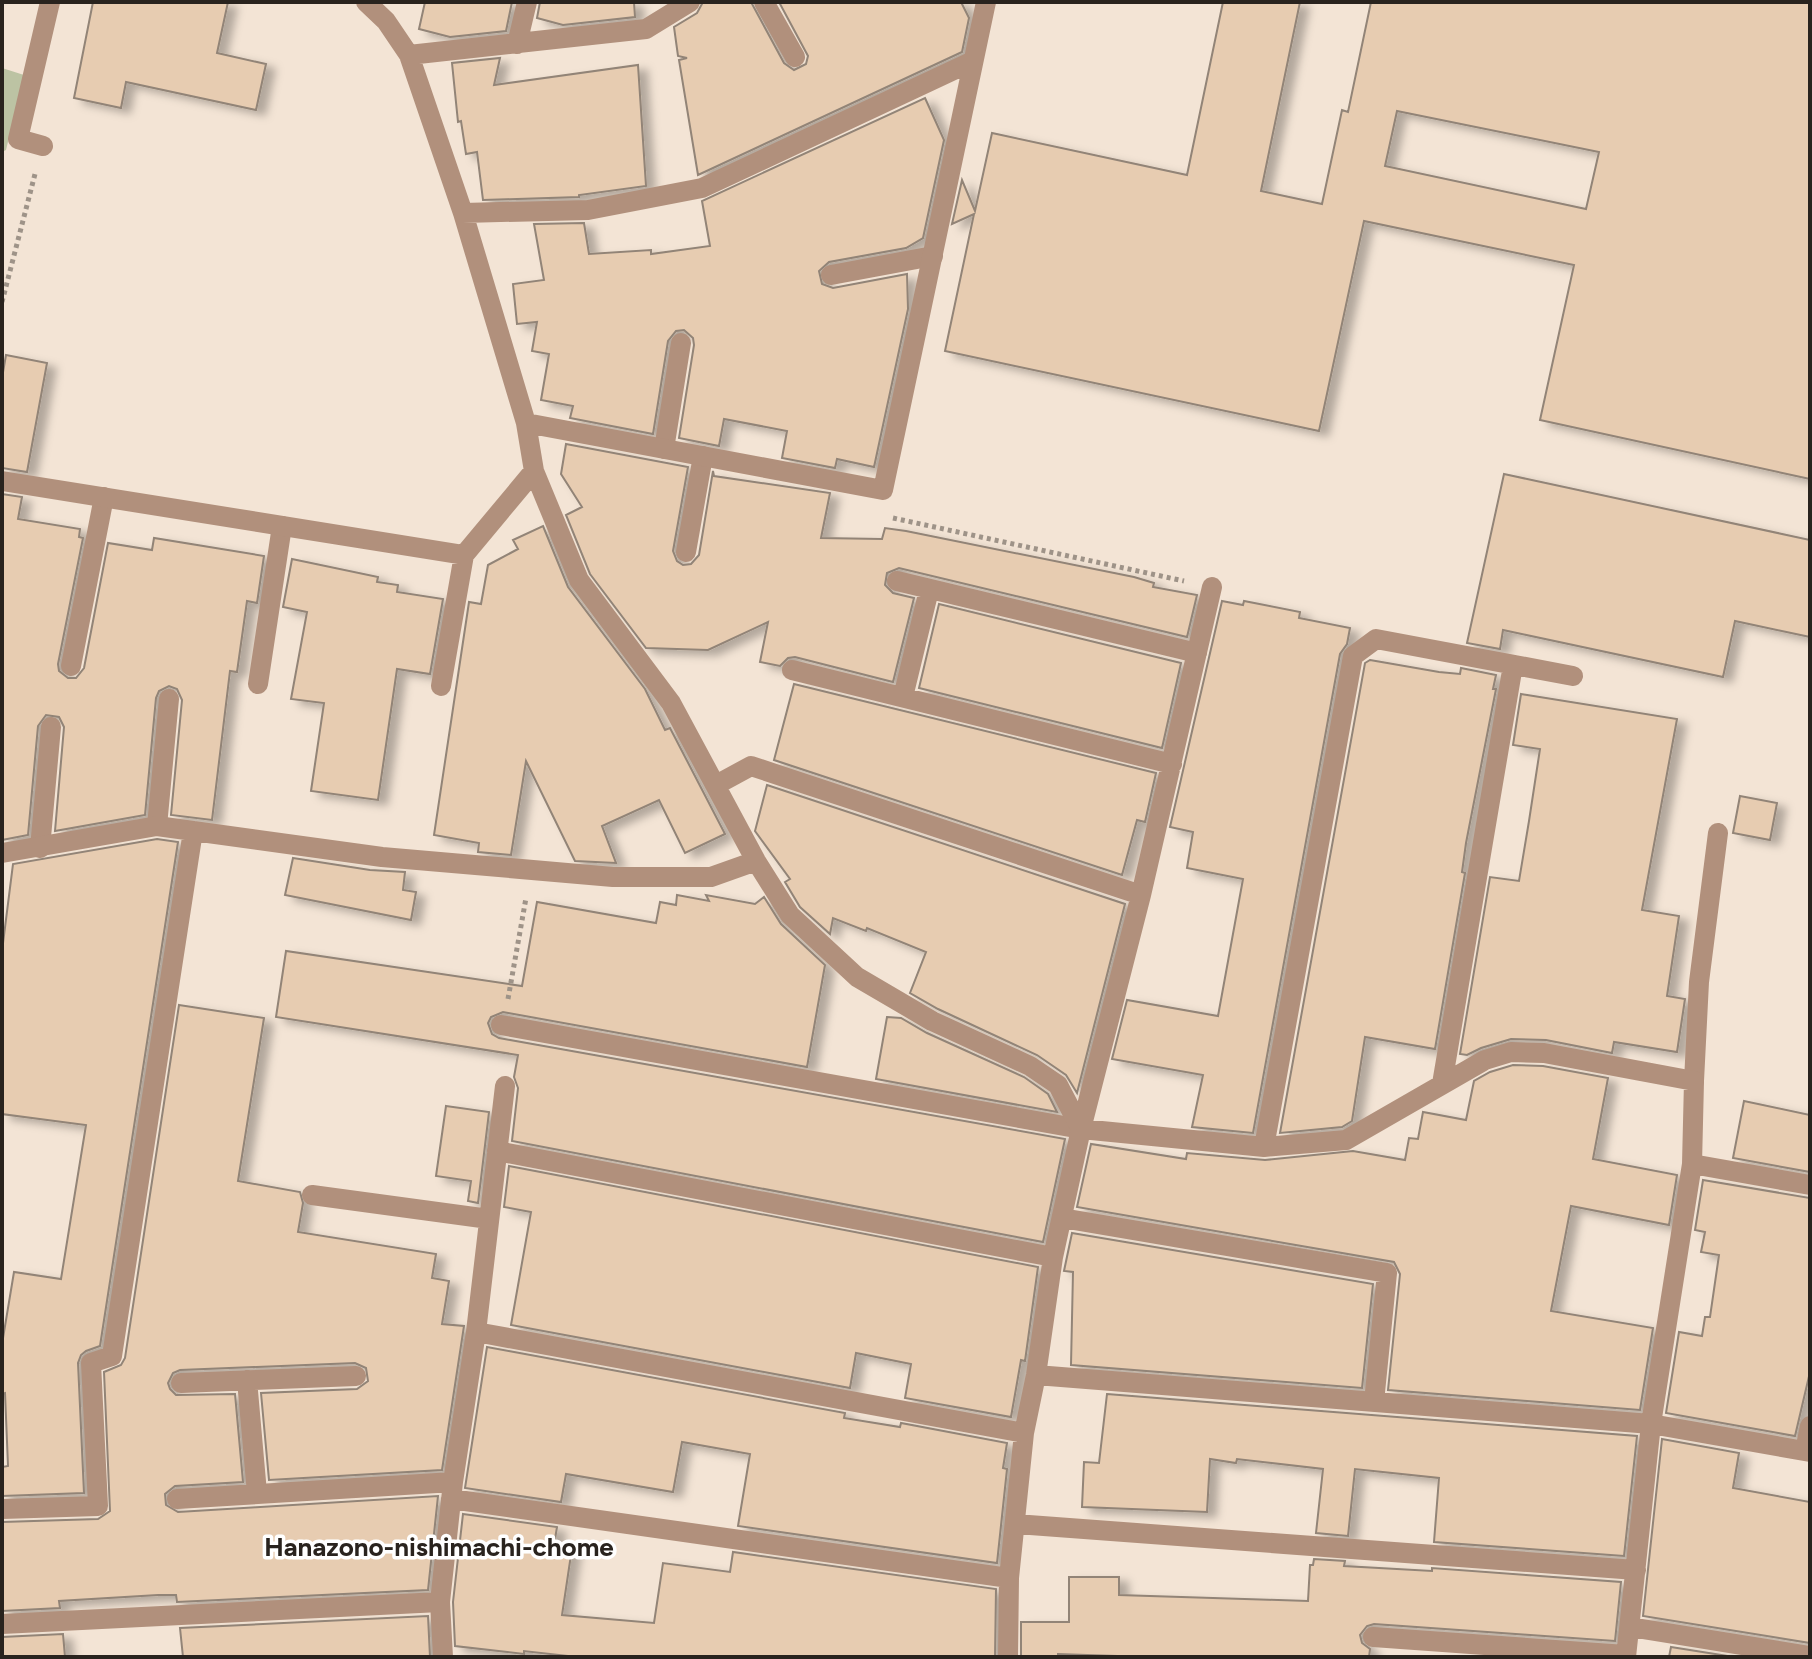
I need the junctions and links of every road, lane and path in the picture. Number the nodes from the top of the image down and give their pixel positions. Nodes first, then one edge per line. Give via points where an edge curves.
1 (50, 2) edge
2 (366, 2) edge
3 (397, 2) edge
4 (527, 2) edge
5 (690, 2) edge
6 (764, 2) edge
7 (986, 2) edge
8 (386, 21) junction
9 (517, 44) junction
10 (409, 55) junction
11 (795, 57) dead end
12 (973, 61) junction
13 (43, 146) joint
14 (463, 213) junction
15 (933, 256) junction
16 (831, 275) dead end
17 (2, 302) edge
18 (681, 343) dead end
19 (526, 423) junction
20 (664, 449) junction
21 (703, 456) junction
22 (534, 471) junction
23 (2, 481) edge
24 (883, 490) junction
25 (104, 497) junction
26 (282, 526) junction
27 (686, 552) dead end
28 (464, 555) junction
29 (897, 581) dead end
30 (1212, 587) joint
31 (929, 590) junction
32 (1197, 653) junction
33 (1513, 665) junction
34 (71, 666) dead end
35 (792, 670) dead end
36 (1573, 676) dead end
37 (258, 684) dead end
38 (441, 686) dead end
39 (903, 697) junction
40 (169, 699) dead end
41 (51, 727) dead end
42 (1172, 764) junction
43 (716, 785) junction
44 (157, 826) junction
45 (193, 831) junction
46 (1718, 833) dead end
47 (40, 848) junction
48 (2, 853) edge
49 (756, 861) junction
50 (531, 870) junction
51 (1141, 895) junction
52 (501, 1025) joint
53 (1694, 1081) junction
54 (1442, 1084) junction
55 (505, 1086) dead end
56 (1081, 1129) junction
57 (1264, 1147) junction
58 (497, 1151) junction
59 (1692, 1164) junction
60 (1810, 1185) edge
61 (312, 1195) dead end
62 (1062, 1218) junction
63 (489, 1219) junction
64 (1053, 1257) junction
65 (476, 1332) junction
66 (1036, 1375) junction
67 (356, 1376) dead end
68 (247, 1380) junction
69 (181, 1383) dead end
70 (1374, 1402) junction
71 (1651, 1424) junction
72 (1810, 1426) edge
73 (1024, 1433) junction
74 (1808, 1452) edge
75 (452, 1490) junction
76 (257, 1493) junction
77 (177, 1499) dead end
78 (2, 1509) edge
79 (1015, 1524) junction
80 (1636, 1570) junction
81 (1009, 1578) junction
82 (440, 1602) junction
83 (2, 1624) edge
84 (1630, 1627) junction
85 (1373, 1637) dead end
86 (443, 1656) edge
87 (1626, 1656) edge
88 (1810, 1656) edge
89 (453, 1657) edge
90 (1008, 1657) edge

1 - 13 street via 18,139
2 - 8 street
3 - 8 street
4 - 9 street
5 - 9 street via 646,29
6 - 11 street
7 - 12 street
8 - 10 street
9 - 10 street
10 - 14 street
12 - 14 street via 702,188 588,210
12 - 15 street
13 - 17 path
14 - 19 street
15 - 16 street
15 - 24 street
18 - 20 street
19 - 20 street
19 - 22 street
20 - 21 street
21 - 24 street
21 - 27 street
22 - 28 street
22 - 43 street via 579,580 671,703
23 - 25 street
24 - 30 path via 888,517
25 - 26 street
25 - 34 street
26 - 28 street
26 - 37 street
28 - 38 street
29 - 31 street
30 - 32 street
31 - 32 street
31 - 39 street
32 - 42 street
33 - 36 street
33 - 54 street
33 - 57 street via 1376,639 1353,656
35 - 39 street
39 - 42 street
40 - 44 street
41 - 47 street
42 - 51 street
43 - 49 street
43 - 51 street via 751,766
44 - 45 street
44 - 47 street
45 - 50 street via 382,857
45 - 78 street via 112,1356 91,1363 98,1506
46 - 53 street via 1699,982
47 - 48 street
49 - 50 street via 711,877
49 - 56 street via 790,915 857,977 932,1021 1030,1066 1058,1085
50 - 52 path
51 - 56 street
52 - 56 street
53 - 54 street via 1544,1053 1511,1052
53 - 59 street
54 - 57 street via 1346,1140
55 - 58 street
56 - 57 street
56 - 62 street
58 - 63 street
58 - 64 street
59 - 60 street
59 - 71 street
61 - 63 street
62 - 64 street
62 - 70 street via 1387,1273
63 - 65 street
64 - 66 street
65 - 73 street
65 - 75 street
66 - 70 street
66 - 73 street
67 - 68 street
68 - 69 street
68 - 76 street
70 - 71 street
71 - 74 street
71 - 80 street
72 - 74 street
73 - 79 street
75 - 76 street
75 - 81 street
75 - 82 street
76 - 77 street
79 - 80 street
79 - 81 street
80 - 84 street
81 - 90 street
82 - 83 street
82 - 86 street
84 - 87 street
84 - 88 street
85 - 87 street
86 - 89 street

